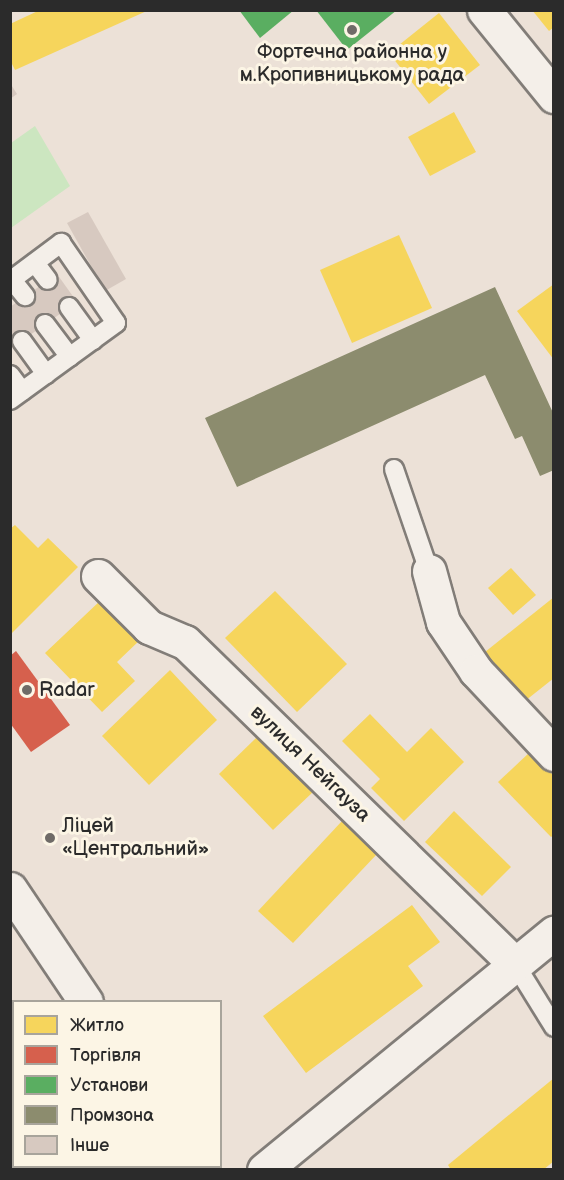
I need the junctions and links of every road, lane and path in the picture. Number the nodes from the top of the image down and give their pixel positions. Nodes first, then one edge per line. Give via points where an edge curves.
1 (484, 10) edge
2 (554, 96) edge
3 (35, 263) junction
4 (11, 280) edge
5 (48, 280) dead end
6 (25, 296) dead end
7 (69, 307) dead end
8 (45, 324) dead end
9 (93, 340) junction
10 (22, 341) dead end
11 (70, 357) junction
12 (46, 374) junction
13 (10, 375) edge
14 (16, 396) edge
15 (394, 469) dead end
16 (429, 571) joint
17 (98, 576) dead end
18 (554, 753) edge
19 (10, 889) edge
20 (554, 933) edge
21 (515, 964) junction
22 (85, 1000) edge
23 (554, 1027) edge
24 (264, 1170) edge

1 - 2 street
3 - 4 lane
3 - 5 lane
3 - 9 lane via 61,243 116,323
4 - 6 lane
7 - 9 lane
8 - 11 lane
9 - 11 lane
10 - 12 lane
11 - 12 lane
12 - 14 lane
13 - 14 lane
15 - 16 lane
16 - 18 street via 443,622 476,671
17 - 21 street, вулиця Нейгауза via 149,627 185,642
19 - 22 street
20 - 21 street
21 - 23 lane
21 - 24 street

